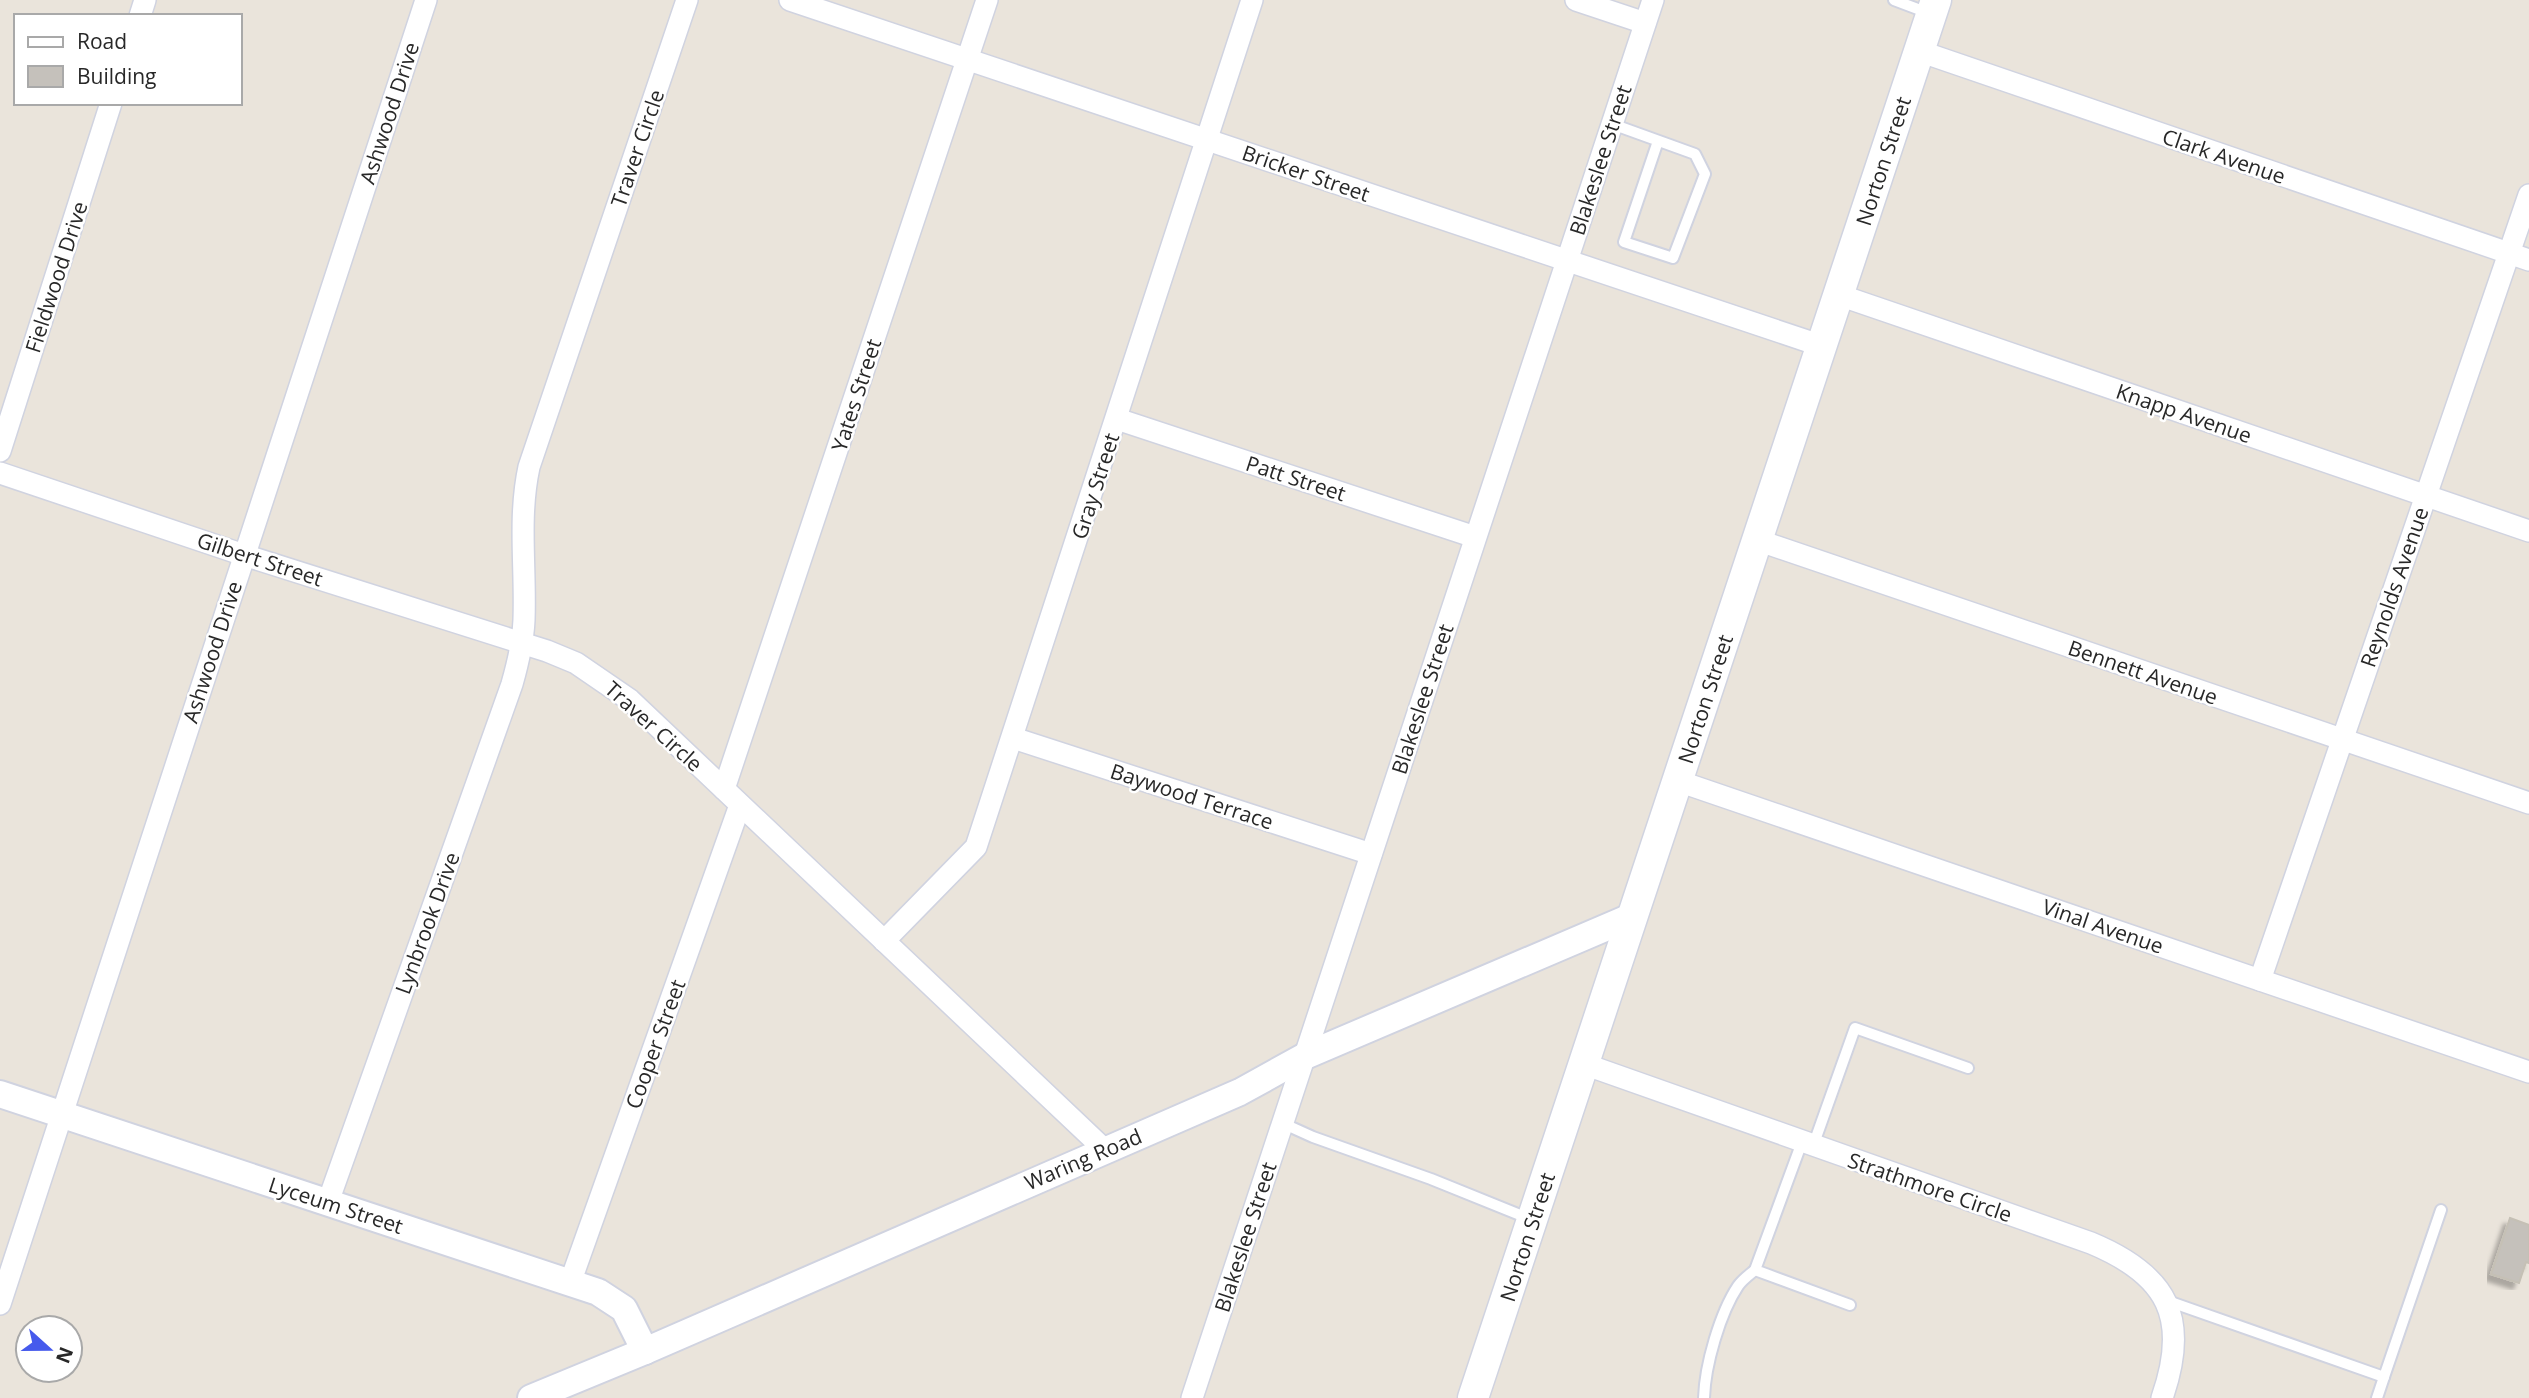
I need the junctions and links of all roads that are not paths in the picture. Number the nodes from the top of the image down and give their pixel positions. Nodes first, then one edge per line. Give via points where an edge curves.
1 (426, 0) edge
2 (688, 0) edge
3 (790, 0) edge
4 (987, 0) edge
5 (1252, 0) edge
6 (1576, 0) edge
7 (1653, 0) edge
8 (1894, 0) edge
9 (1934, 7) edge
10 (1645, 23) junction
11 (1919, 51) junction
12 (968, 60) junction
13 (110, 105) edge
14 (1612, 124) junction
15 (1206, 139) junction
16 (1658, 141) junction
17 (2529, 195) edge
18 (2519, 257) edge
19 (1567, 260) junction
20 (1839, 295) junction
21 (1822, 346) junction
22 (1117, 419) junction
23 (0, 451) edge
24 (0, 472) edge
25 (2426, 496) junction
26 (2529, 531) edge
27 (1475, 537) junction
28 (1757, 540) junction
29 (244, 555) junction
30 (522, 643) junction
31 (1013, 738) junction
32 (2342, 740) junction
33 (1678, 781) junction
34 (724, 789) junction
35 (2529, 803) edge
36 (740, 805) junction
37 (1371, 854) junction
38 (1633, 916) junction
39 (884, 941) junction
40 (2260, 980) junction
41 (1304, 1056) junction
42 (1584, 1065) junction
43 (1968, 1068) dead end
44 (2529, 1072) edge
45 (0, 1094) edge
46 (60, 1114) junction
47 (1282, 1123) junction
48 (1807, 1144) junction
49 (1105, 1150) junction
50 (328, 1202) junction
51 (2441, 1210) dead end
52 (1533, 1220) junction
53 (1755, 1270) junction
54 (570, 1283) junction
55 (2165, 1300) junction
56 (0, 1304) edge
57 (1850, 1305) dead end
58 (645, 1351) junction
59 (2384, 1377) junction
60 (559, 1393) edge
61 (531, 1398) edge
62 (1192, 1398) edge
63 (1474, 1398) edge
64 (1704, 1398) edge
65 (2162, 1398) edge
66 (2377, 1398) edge

1 - 29 street, Ashwood Drive
2 - 30 street, Traver Circle via 529,467 522,534
3 - 12 street, Bricker Street
4 - 12 street, Yates Street
5 - 15 street, Gray Street
6 - 10 street
7 - 10 street, Blakeslee Street
8 - 9 lane
9 - 11 main road, Norton Street
10 - 14 street, Blakeslee Street
11 - 18 street, Clark Avenue
11 - 20 main road, Norton Street
12 - 15 street, Bricker Street
12 - 34 street, Yates Street
13 - 23 street, Fieldwood Drive
14 - 16 lane
14 - 19 street, Blakeslee Street
15 - 19 street, Bricker Street
15 - 22 street, Gray Street
16 - 16 lane via 1695,154 1705,174 1674,258 1624,242
17 - 18 street, Reynolds Avenue
18 - 25 street, Reynolds Avenue
19 - 21 street, Bricker Street
19 - 27 street, Blakeslee Street
20 - 21 main road, Norton Street
20 - 25 street, Knapp Avenue
21 - 28 main road, Norton Street
22 - 27 street, Patt Street
22 - 31 street, Gray Street
24 - 29 street, Gilbert Street
25 - 26 street, Knapp Avenue
25 - 32 street, Reynolds Avenue
27 - 37 street, Blakeslee Street
28 - 32 street, Bennett Avenue
28 - 33 main road, Norton Street
29 - 30 street, Gilbert Street
29 - 46 street, Ashwood Drive
30 - 34 street, Traver Circle via 576,663 604,680
30 - 50 street, Lynbrook Drive via 512,684
31 - 37 street, Baywood Terrace
31 - 39 street, Gray Street via 976,847
32 - 35 street, Bennett Avenue
32 - 40 street, Reynolds Avenue
33 - 38 main road, Norton Street
33 - 40 street, Vinal Avenue
34 - 36 street, Traver Circle
36 - 39 street, Traver Circle
36 - 54 street, Cooper Street
37 - 41 street, Blakeslee Street
38 - 41 street, Waring Road
38 - 42 main road, Norton Street
39 - 49 street, Traver Circle
40 - 44 street, Vinal Avenue
41 - 47 street, Blakeslee Street
41 - 49 street, Waring Road via 1240,1091
42 - 48 street, Strathmore Circle
42 - 52 main road, Norton Street
43 - 48 lane via 1855,1028
45 - 46 street, Lyceum Street
46 - 50 street, Lyceum Street
46 - 56 street, Ashwood Drive
47 - 52 lane
47 - 62 street, Blakeslee Street
48 - 53 lane
48 - 55 street, Strathmore Circle via 2113,1253 2152,1280
49 - 58 street, Waring Road
50 - 54 street, Lyceum Street
51 - 59 lane
52 - 63 main road, Norton Street
53 - 57 lane
53 - 64 lane via 1740,1283 1726,1309 1706,1372
54 - 58 street, Lyceum Street via 598,1292 624,1309
55 - 59 lane
55 - 65 street, Strathmore Circle via 2173,1322 2174,1346
58 - 60 street, Waring Road
59 - 66 lane
60 - 61 street, Waring Road

